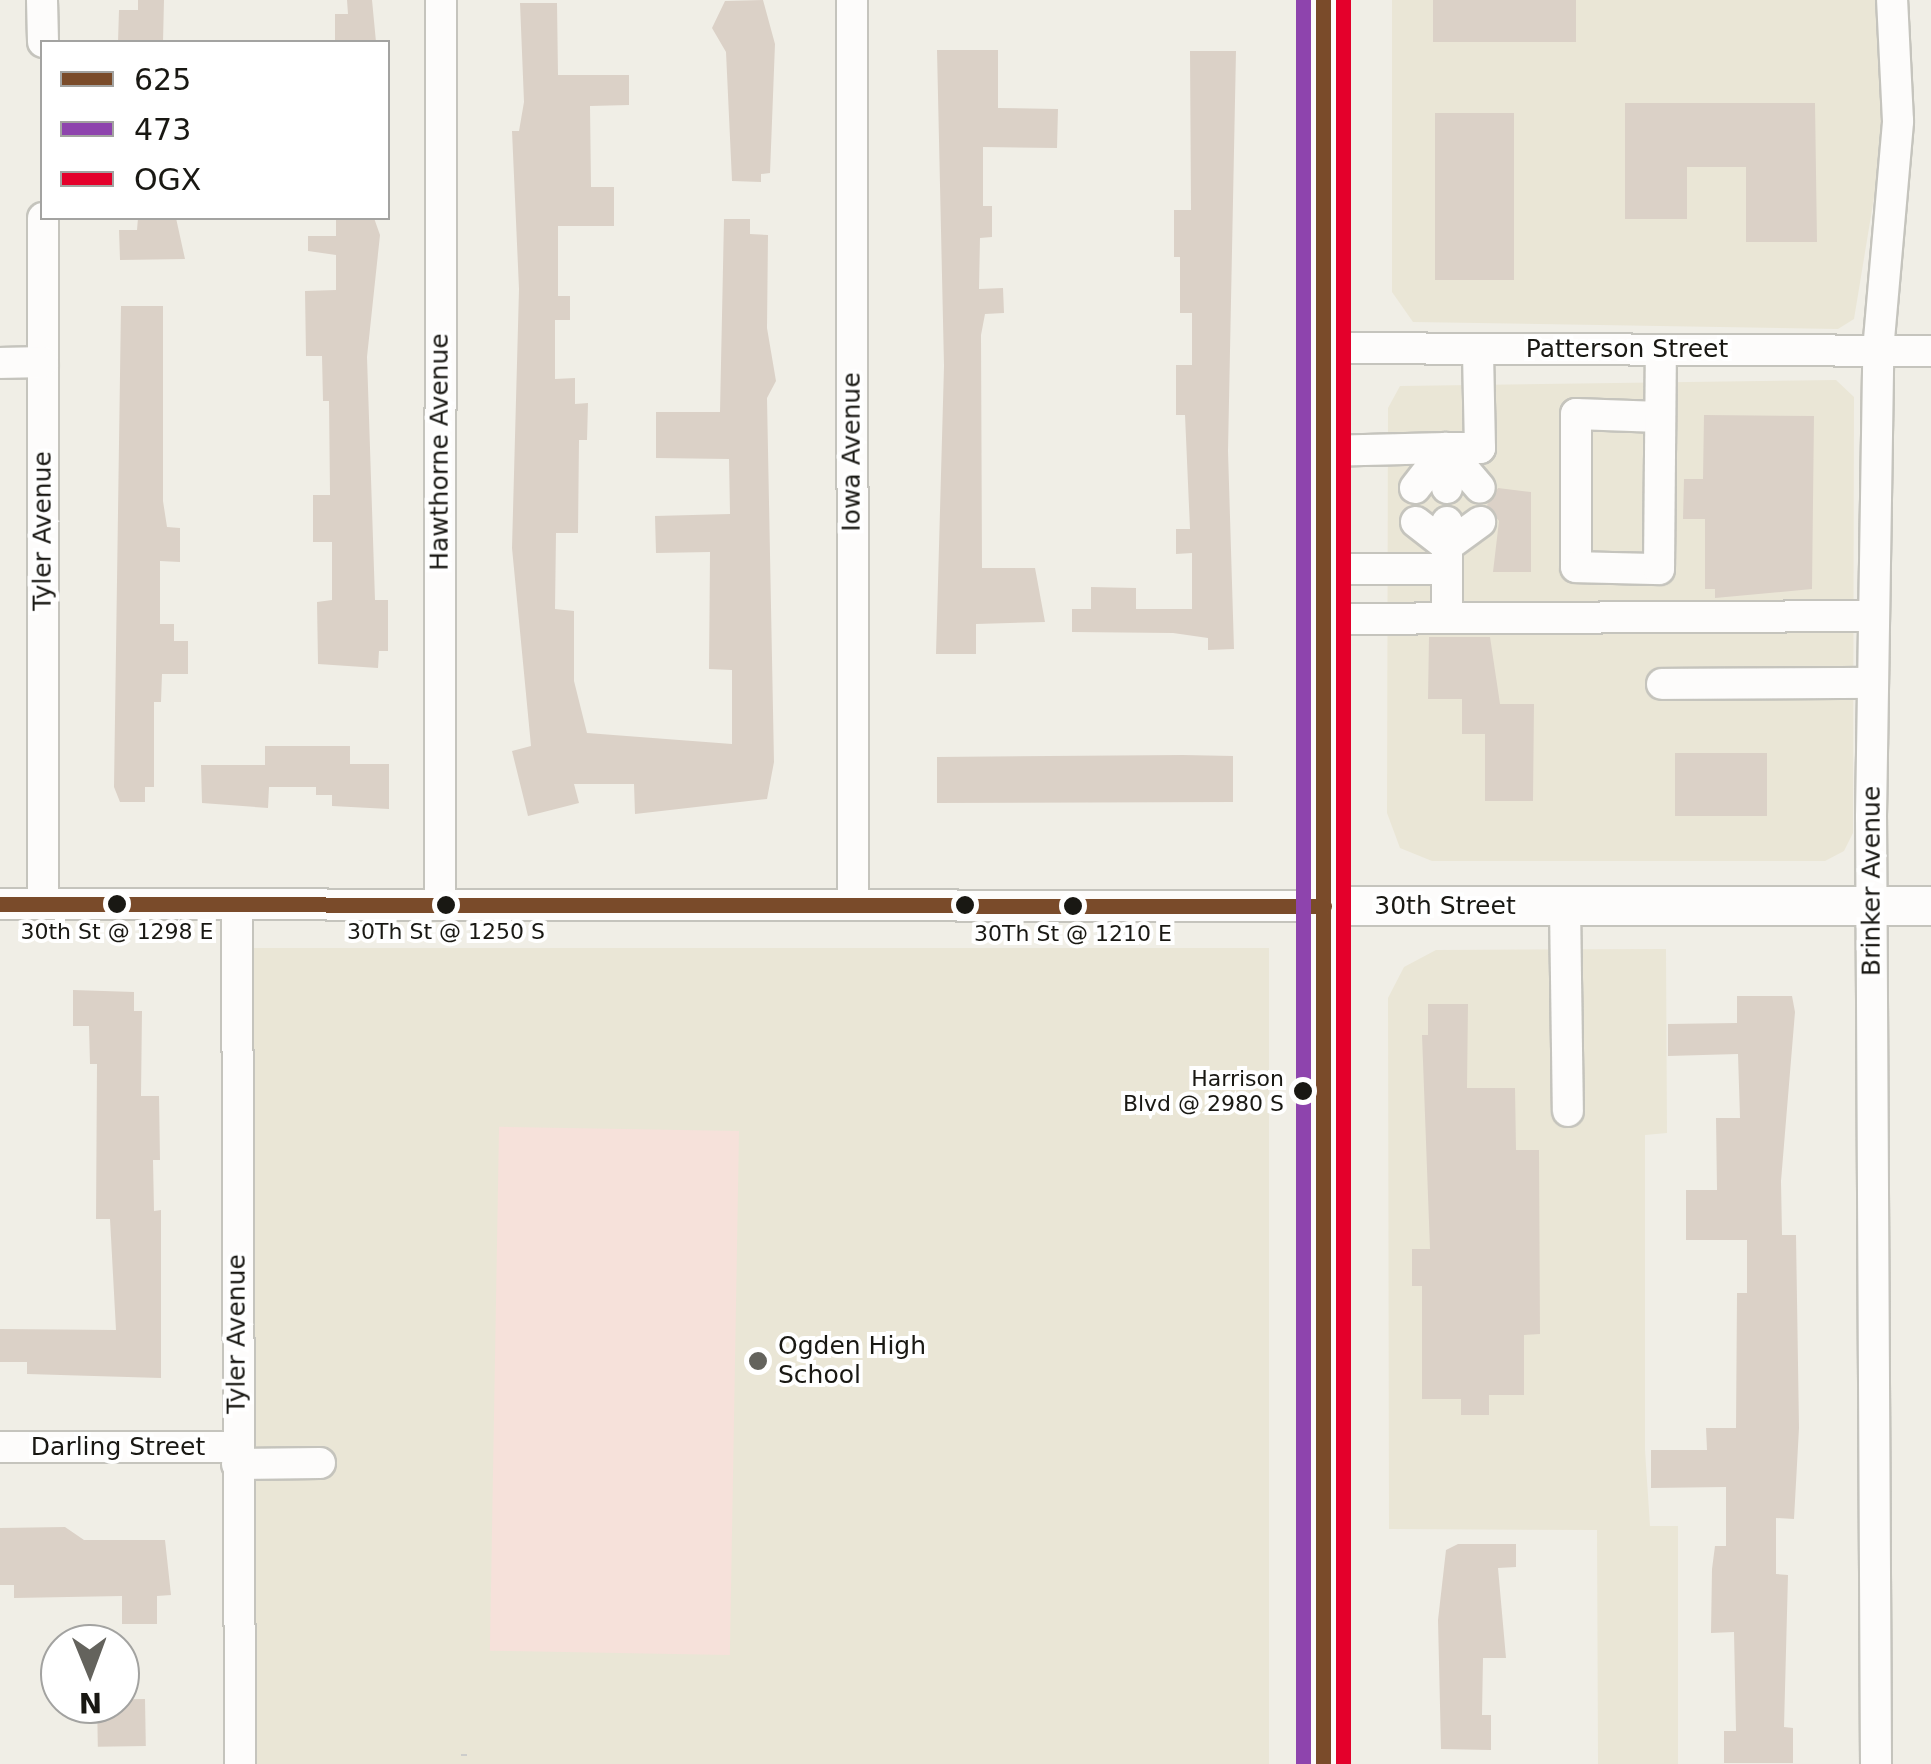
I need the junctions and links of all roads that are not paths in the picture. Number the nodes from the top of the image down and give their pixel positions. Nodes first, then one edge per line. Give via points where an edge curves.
1 (42, 0) edge
2 (440, 0) edge
3 (852, 0) edge
4 (1323, 0) edge
5 (1892, 0) edge
6 (42, 40) edge
7 (43, 220) edge
8 (1323, 348) junction
9 (1478, 349) junction
10 (1661, 350) junction
11 (1878, 351) junction
12 (1931, 351) edge
13 (0, 362) edge
14 (43, 362) junction
15 (1660, 416) junction
16 (1446, 448) junction
17 (1323, 451) junction
18 (1415, 488) dead end
19 (1447, 488) dead end
20 (1480, 488) dead end
21 (1416, 522) dead end
22 (1480, 522) dead end
23 (1447, 546) junction
24 (1324, 569) junction
25 (1874, 616) junction
26 (1447, 618) junction
27 (1324, 620) junction
28 (1873, 683) junction
29 (1662, 684) dead end
30 (853, 903) junction
31 (0, 904) edge
32 (44, 904) junction
33 (237, 904) junction
34 (440, 904) junction
35 (1324, 906) junction
36 (1565, 906) junction
37 (1931, 906) edge
38 (1871, 907) junction
39 (1568, 1111) dead end
40 (0, 1448) edge
41 (237, 1456) junction
42 (320, 1463) dead end
43 (240, 1764) edge
44 (1324, 1764) edge
45 (1876, 1764) edge

1 - 6 street
2 - 34 street, Hawthorne Avenue
3 - 30 street, Iowa Avenue
4 - 8 main road
5 - 11 street, Brinker Avenue via 1898,121
7 - 14 street, Tyler Avenue
8 - 9 street, Patterson Street
8 - 17 main road
9 - 10 street, Patterson Street
9 - 16 street via 1480,448
10 - 11 street, Patterson Street
10 - 15 street
11 - 12 street, Patterson Street
11 - 25 street, Brinker Avenue
13 - 14 street
14 - 32 street, Tyler Avenue
15 - 15 street via 1658,569 1576,568 1576,414
16 - 17 street
16 - 18 street
16 - 19 street
16 - 20 street
17 - 24 main road
21 - 23 street
22 - 23 street
23 - 24 street
23 - 26 street
24 - 27 main road
25 - 26 street
25 - 28 street, Brinker Avenue
26 - 27 street
27 - 35 main road
28 - 29 street
28 - 38 street, Brinker Avenue
30 - 34 street, 30th Street
30 - 35 street, 30th Street
31 - 32 street, 30th Street
32 - 33 street, 30th Street
33 - 34 street, 30th Street
33 - 41 street, Tyler Avenue
35 - 36 main road, 30th Street
35 - 44 main road
36 - 38 main road, 30th Street
36 - 39 street
37 - 38 main road, 30th Street
38 - 45 street, Brinker Avenue
40 - 41 street, Darling Street
41 - 42 street, Darling Street
41 - 43 street, Tyler Avenue

